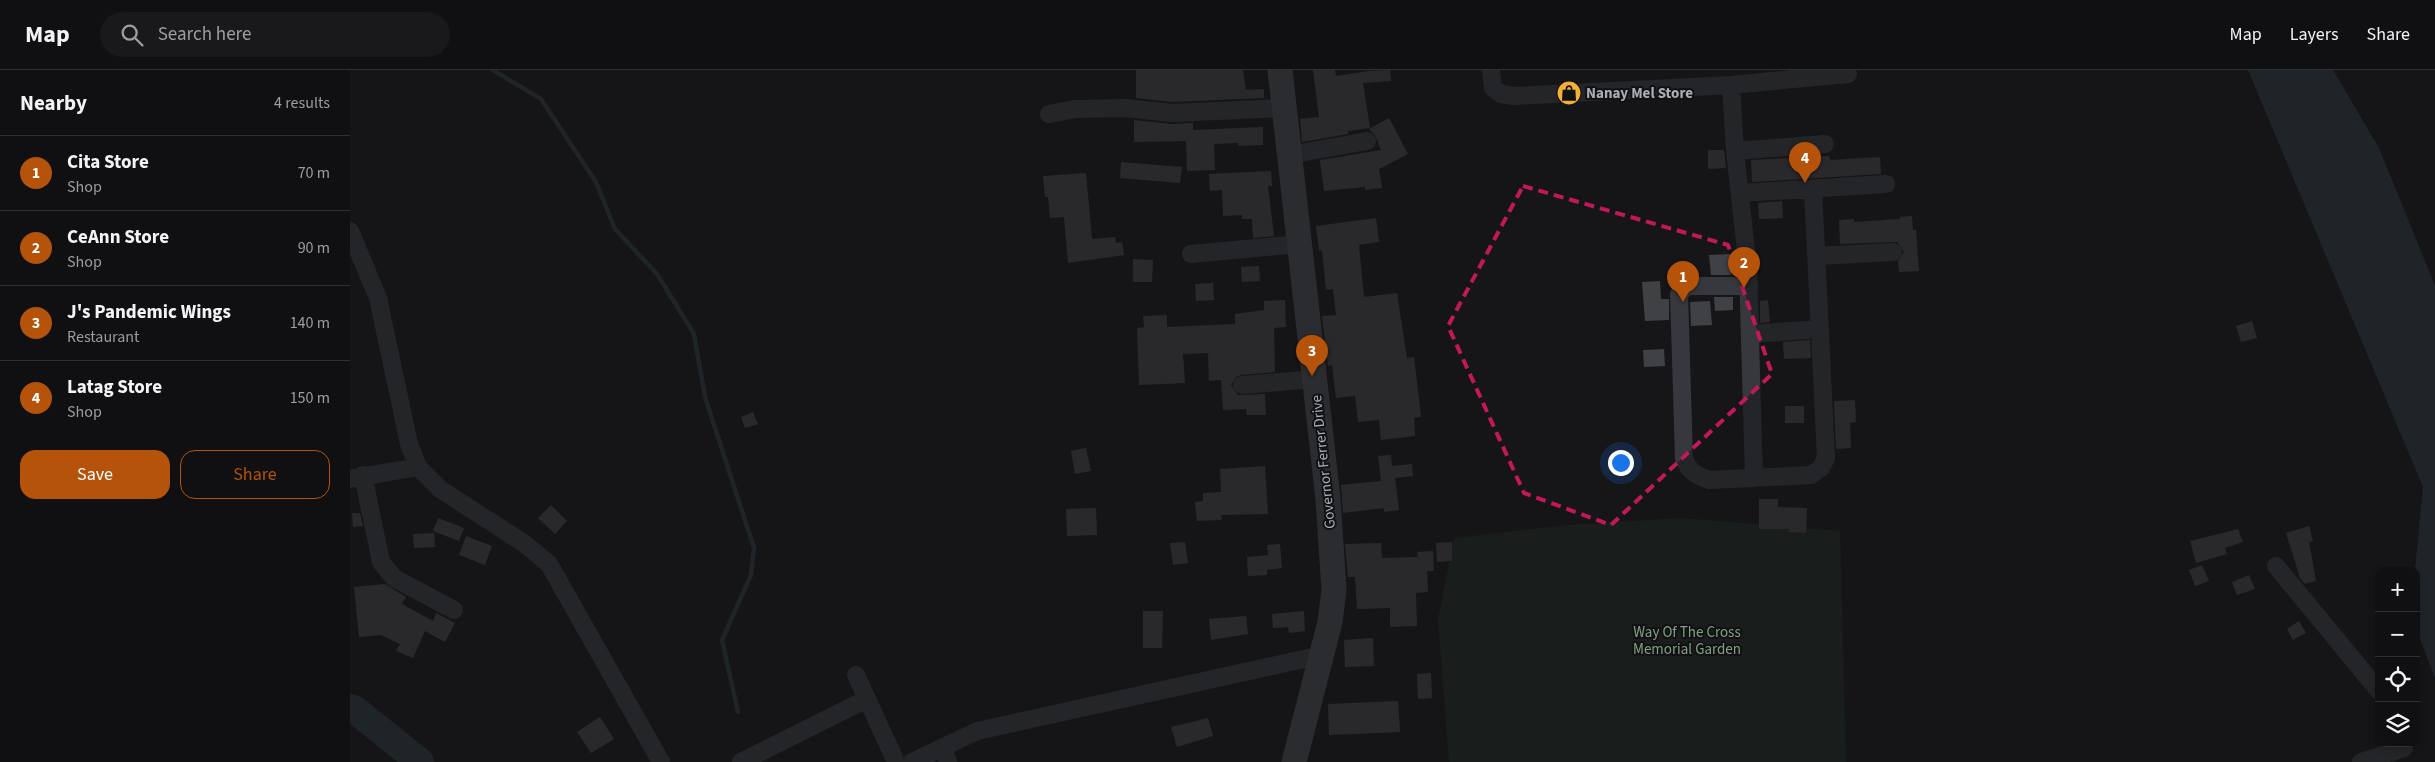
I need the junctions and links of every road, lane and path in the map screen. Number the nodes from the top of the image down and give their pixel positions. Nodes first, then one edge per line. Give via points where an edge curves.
1 (1280, 70) edge
2 (1491, 70) edge
3 (1847, 70) edge
4 (1731, 85) junction
5 (1284, 108) junction
6 (1049, 114) dead end
7 (1368, 140) dead end
8 (1825, 144) dead end
9 (1735, 151) junction
10 (1289, 155) junction
11 (1886, 184) dead end
12 (1813, 189) junction
13 (1740, 193) junction
14 (350, 231) edge
15 (1300, 244) junction
16 (1893, 252) dead end
17 (1191, 254) dead end
18 (1816, 256) junction
19 (1749, 286) junction
20 (1820, 330) junction
21 (1750, 334) junction
22 (1315, 379) junction
23 (1242, 385) dead end
24 (418, 467) junction
25 (357, 477) edge
26 (1754, 478) junction
27 (2276, 566) dead end
28 (454, 610) dead end
29 (1322, 655) junction
30 (856, 675) dead end
31 (2375, 686) edge
32 (867, 699) junction
33 (2405, 751) edge
34 (946, 755) edge
35 (661, 762) edge
36 (741, 762) edge
37 (896, 762) edge
38 (912, 762) edge
39 (1294, 762) edge
40 (2361, 762) edge

1 - 5 main road, Governor Ferrer Drive
2 - 4 street via 1493,88 1501,94 1514,96
3 - 4 street via 1848,74
4 - 9 street
5 - 6 street via 1172,113 1126,108 1082,109
5 - 10 main road, Governor Ferrer Drive
7 - 10 street
8 - 9 street
9 - 13 street
10 - 15 main road, Governor Ferrer Drive
11 - 12 street
12 - 13 street
12 - 18 street
13 - 19 street
14 - 24 street via 378,298 409,444
15 - 17 street
15 - 22 main road, Governor Ferrer Drive
16 - 18 street
18 - 20 street
19 - 21 street
19 - 26 street via 1686,287 1680,291 1679,298 1684,458 1688,468 1695,475 1709,480
20 - 21 street
20 - 26 street via 1826,458 1821,468 1811,475
21 - 26 street
22 - 23 street
22 - 29 main road, Governor Ferrer Drive via 1334,590
24 - 25 street
24 - 35 street via 440,489 525,544 549,564
25 - 28 street via 381,562 394,578
27 - 31 street
29 - 34 street via 977,731
29 - 39 main road, Governor Ferrer Drive
30 - 32 street
32 - 36 street
32 - 37 street
33 - 40 street
34 - 38 street

